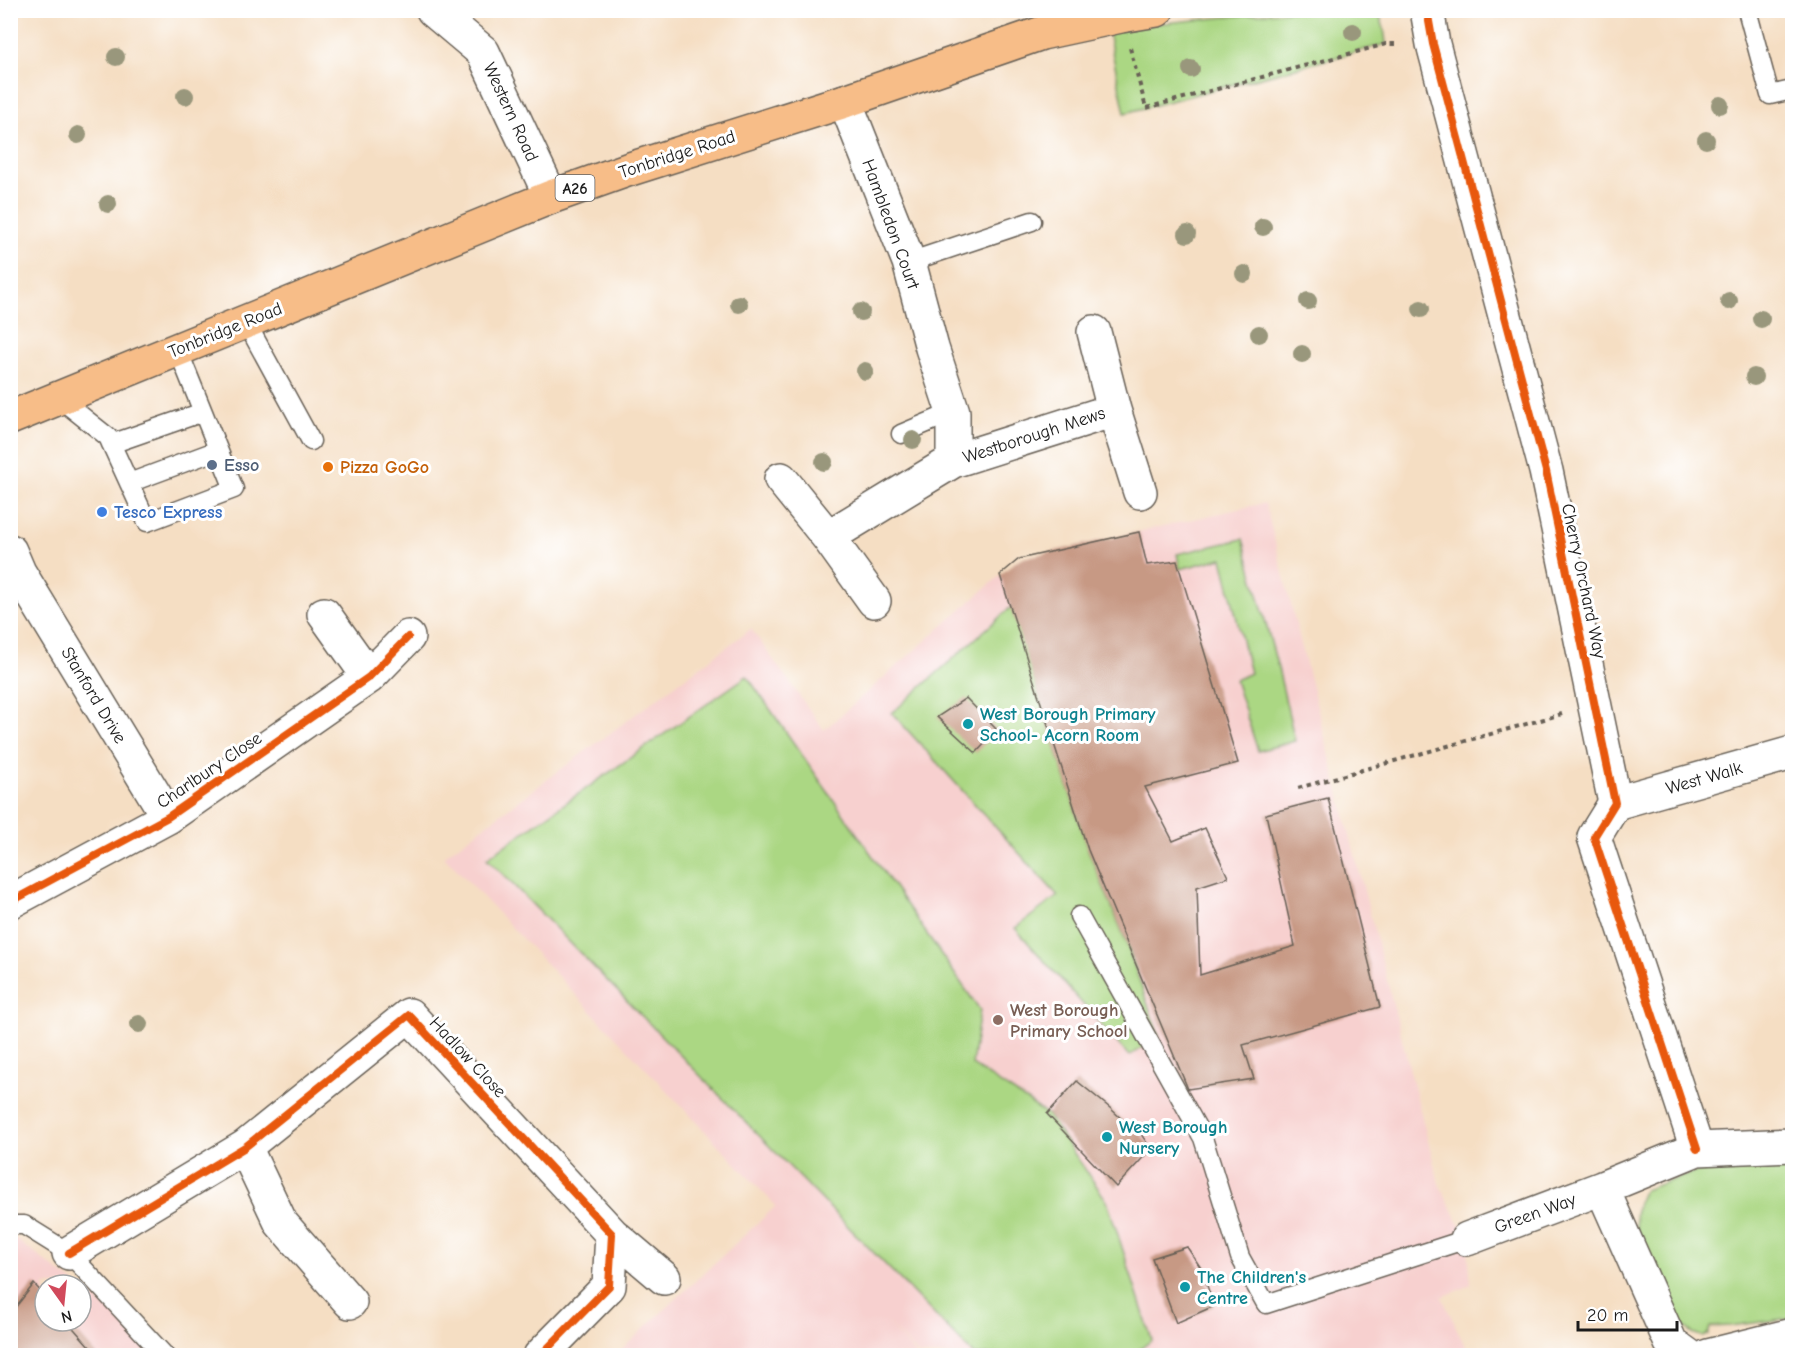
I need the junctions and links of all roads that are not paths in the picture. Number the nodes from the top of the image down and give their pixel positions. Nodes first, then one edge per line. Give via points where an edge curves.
1 (433, 10) edge
2 (1157, 10) edge
3 (1427, 10) edge
4 (1747, 10) edge
5 (1792, 90) edge
6 (845, 101) junction
7 (551, 197) junction
8 (1032, 221) dead end
9 (909, 262) junction
10 (246, 322) junction
11 (1094, 332) dead end
12 (932, 348) joint
13 (177, 350) junction
14 (59, 398) junction
15 (1114, 410) junction
16 (203, 412) junction
17 (953, 412) junction
18 (10, 418) edge
19 (901, 434) dead end
20 (311, 441) dead end
21 (111, 444) junction
22 (218, 450) junction
23 (953, 461) junction
24 (781, 479) dead end
25 (129, 483) junction
26 (1140, 492) dead end
27 (828, 537) junction
28 (13, 567) edge
29 (874, 601) dead end
30 (324, 614) dead end
31 (408, 637) dead end
32 (369, 677) junction
33 (1792, 753) edge
34 (1615, 803) junction
35 (168, 817) junction
36 (10, 902) edge
37 (1079, 916) dead end
38 (1792, 1145) edge
39 (245, 1147) junction
40 (1698, 1149) junction
41 (1602, 1188) junction
42 (10, 1225) edge
43 (612, 1234) junction
44 (1467, 1239) joint
45 (69, 1253) junction
46 (664, 1278) dead end
47 (350, 1302) dead end
48 (1792, 1335) edge
49 (165, 1356) edge
50 (540, 1356) edge
51 (1689, 1356) edge
52 (1708, 1356) edge

1 - 7 street, Western Road via 483,52
2 - 6 main road, Tonbridge Road / A26 via 1042,33
3 - 34 street, Cherry Orchard Way via 1546,471
4 - 5 lane via 1770,95
6 - 7 main road, Tonbridge Road / A26
6 - 9 street, Hambledon Court
7 - 10 main road, Tonbridge Road / A26
8 - 9 lane
9 - 12 street, Hambledon Court
10 - 13 main road, Tonbridge Road / A26
10 - 20 lane
11 - 15 street, Westborough Mews
12 - 17 street, Westborough Mews
13 - 14 main road, Tonbridge Road / A26
13 - 16 lane
14 - 18 main road, Tonbridge Road / A26
14 - 21 lane via 108,436
15 - 23 street, Westborough Mews
15 - 26 street, Westborough Mews
16 - 21 lane
16 - 22 lane
17 - 19 lane
17 - 23 street, Westborough Mews
21 - 25 lane
22 - 25 lane
22 - 25 lane via 234,489 147,522
23 - 27 street, Westborough Mews
24 - 27 street
27 - 29 street
28 - 35 street, Stanford Drive
30 - 32 street
31 - 32 street, Charlbury Close
32 - 35 street, Charlbury Close
33 - 34 street, West Walk
34 - 40 street via 1594,837
35 - 36 street, Charlbury Close
37 - 44 lane via 1203,1138 1240,1257 1266,1304
38 - 40 street, Green Way
39 - 43 street, Hadlow Close via 408,1015
39 - 45 street, Hadlow Close
39 - 47 street via 281,1222
40 - 41 street, Green Way
41 - 44 street, Green Way
41 - 51 street via 1671,1343
42 - 45 lane via 24,1225
43 - 46 street, Hadlow Close
43 - 50 street via 609,1286
45 - 49 lane
48 - 52 street

